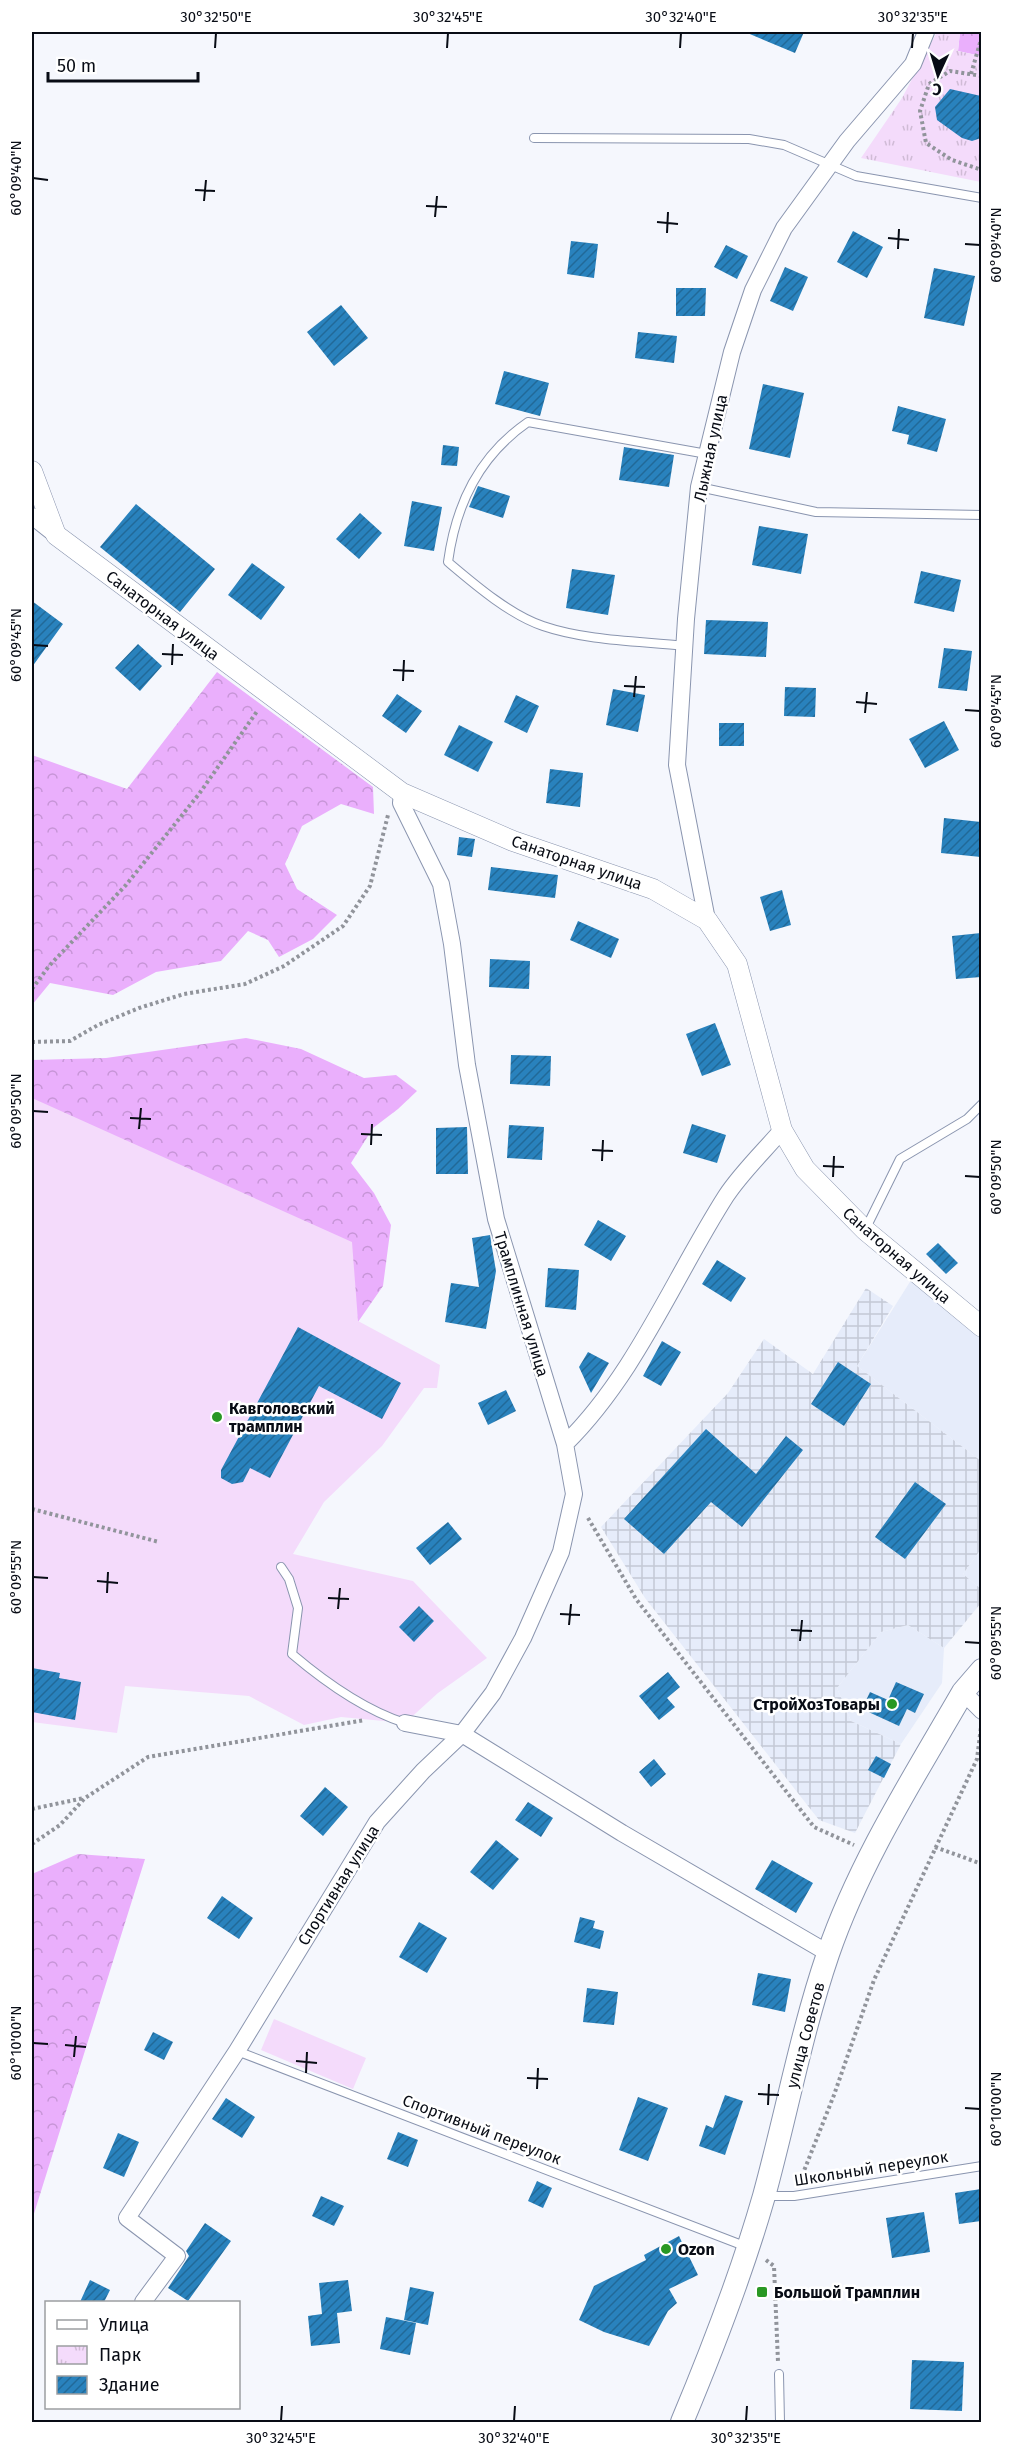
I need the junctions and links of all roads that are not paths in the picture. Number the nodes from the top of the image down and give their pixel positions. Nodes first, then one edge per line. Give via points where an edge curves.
1 (926, 32) edge
2 (534, 138) dead end
3 (831, 166) junction
4 (981, 198) edge
5 (707, 454) junction
6 (32, 471) edge
7 (699, 487) junction
8 (981, 515) edge
9 (32, 516) edge
10 (56, 536) junction
11 (685, 646) junction
12 (401, 798) junction
13 (707, 920) junction
14 (981, 1104) edge
15 (782, 1130) junction
16 (865, 1230) junction
17 (981, 1327) edge
18 (565, 1444) junction
19 (281, 1567) dead end
20 (981, 1670) edge
21 (963, 1692) junction
22 (981, 1711) edge
23 (405, 1723) joint
24 (462, 1734) junction
25 (828, 1953) junction
26 (237, 2051) junction
27 (981, 2166) edge
28 (764, 2196) junction
29 (748, 2247) junction
30 (144, 2301) edge
31 (779, 2374) road end
32 (682, 2422) edge
33 (780, 2422) edge

1 - 3 street, Лыжная улица via 913,64 847,141
2 - 3 lane via 749,139 784,145
3 - 4 lane via 855,176
3 - 5 street, Лыжная улица via 784,228 753,290 732,352
5 - 7 street, Лыжная улица
5 - 11 lane via 528,422 502,440 464,499 452,528 448,562 485,593 542,626
6 - 10 street
7 - 8 lane via 816,512
7 - 11 street, Лыжная улица
9 - 10 street, Санаторная улица
10 - 12 street, Санаторная улица
11 - 13 street, Лыжная улица via 677,765
12 - 13 street, Санаторная улица via 653,889
12 - 18 street, Трамплинная улица via 441,884 467,1065 496,1219
13 - 15 street, Санаторная улица via 737,964
14 - 16 lane via 967,1119 900,1159
15 - 16 street, Санаторная улица via 805,1169
15 - 18 street via 727,1194 632,1360 592,1417
16 - 17 street, Санаторная улица
18 - 24 street, Спортивная улица via 574,1494 561,1552 523,1638 493,1693
19 - 23 lane via 298,1608 292,1654 315,1674 384,1717
20 - 21 main road, улица Советов
21 - 22 street
21 - 25 main road, улица Советов via 871,1852
23 - 24 street
24 - 25 street
24 - 26 street, Спортивная улица via 377,1822
25 - 28 main road, улица Советов
26 - 29 lane, Спортивный переулок
26 - 30 street, Спортивная улица via 127,2218 177,2256
27 - 28 lane, Школьный переулок via 794,2196
28 - 29 main road, улица Советов
29 - 32 main road, улица Советов
31 - 33 lane

